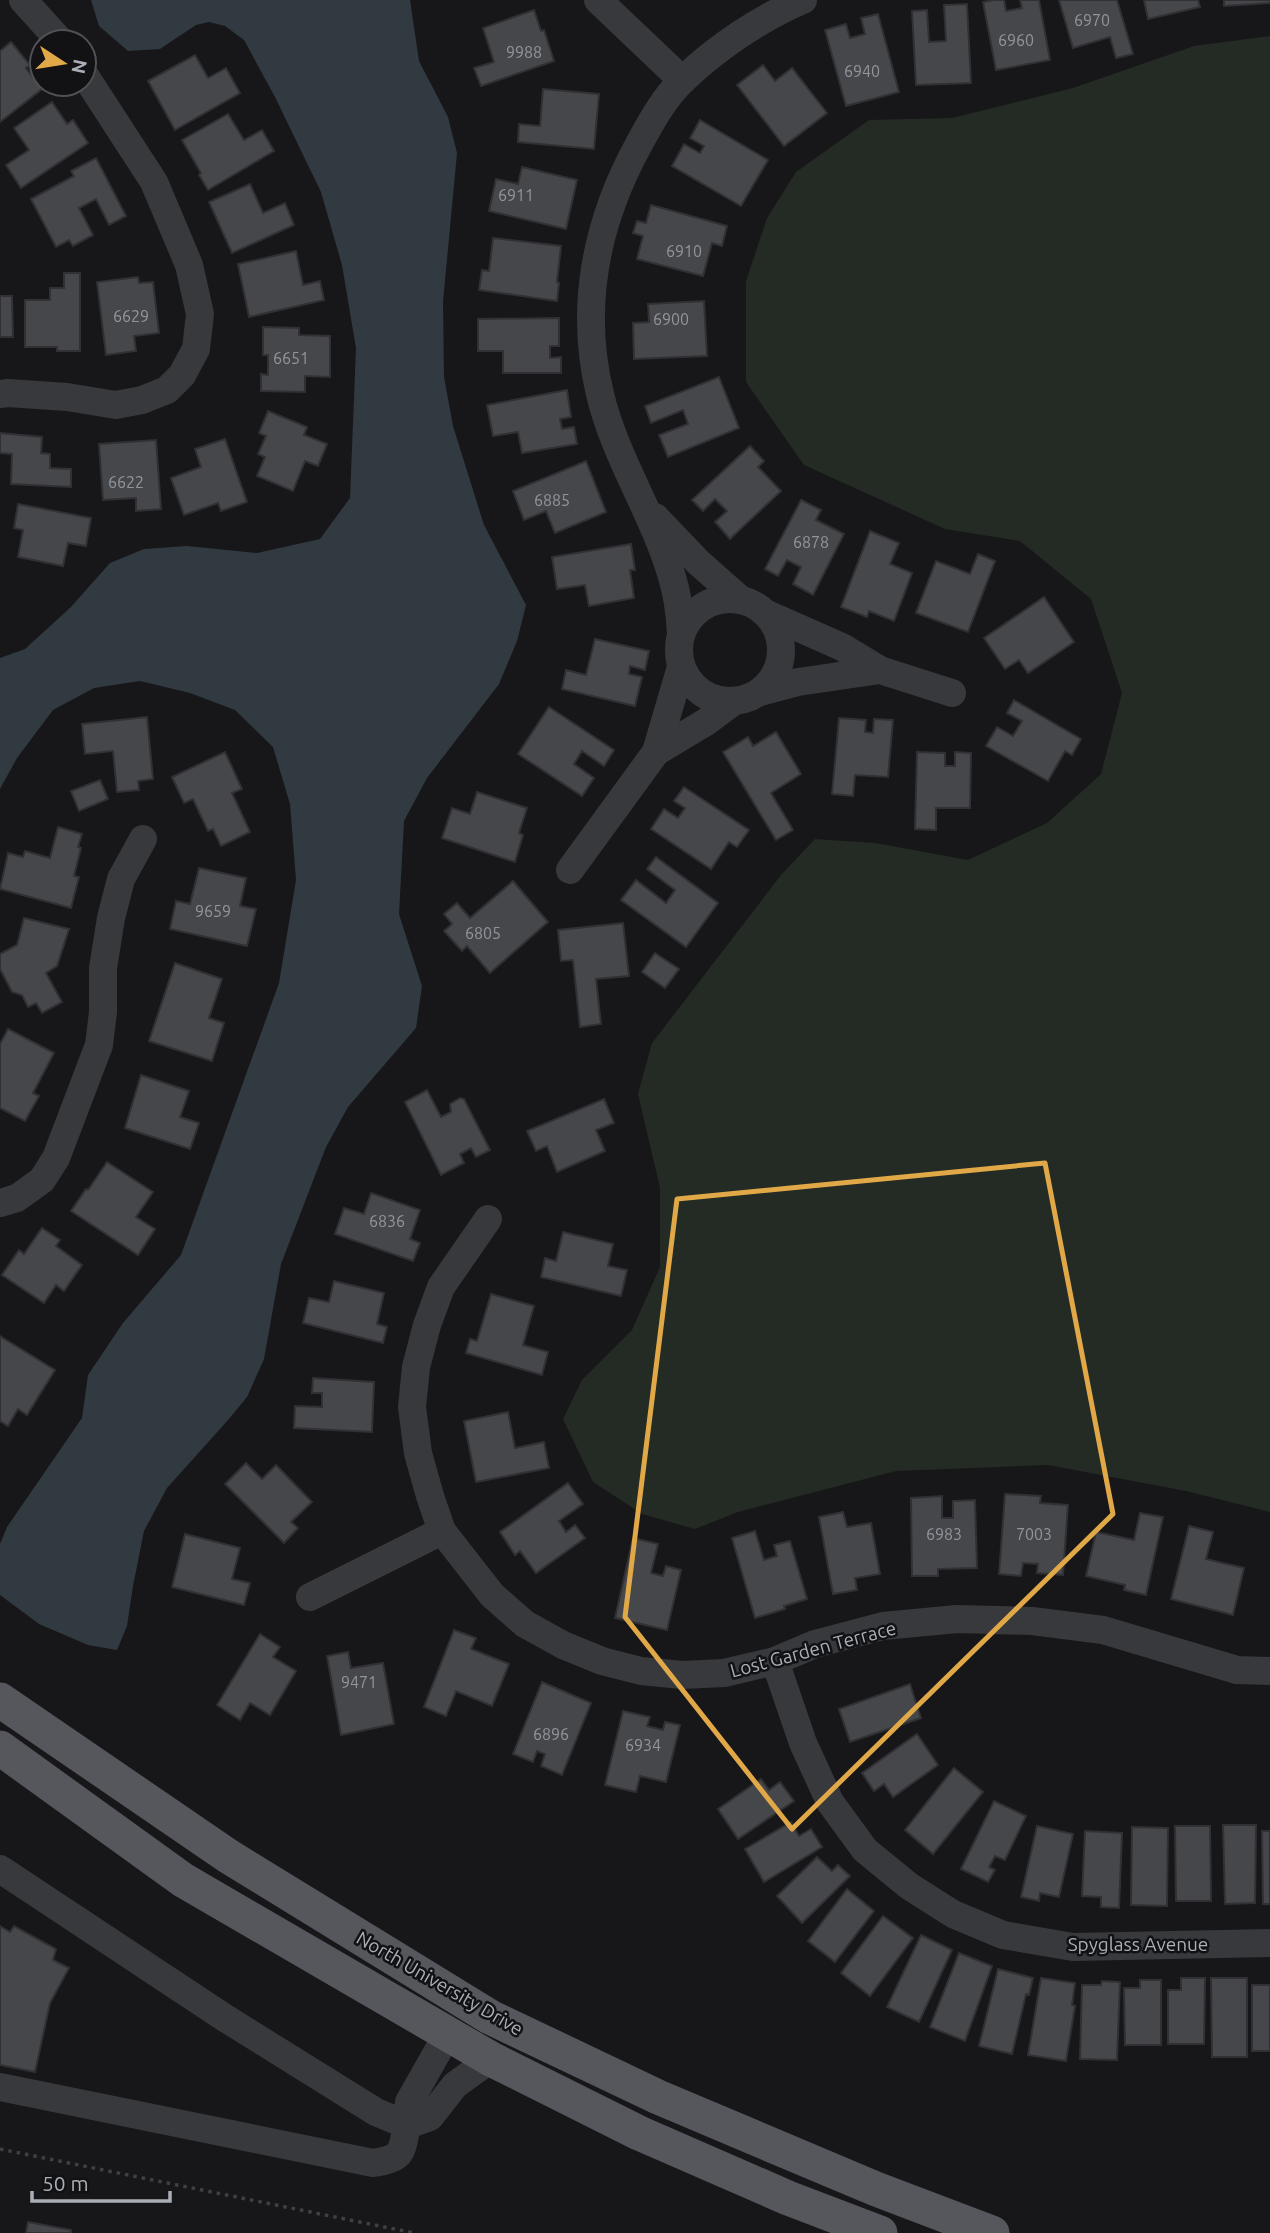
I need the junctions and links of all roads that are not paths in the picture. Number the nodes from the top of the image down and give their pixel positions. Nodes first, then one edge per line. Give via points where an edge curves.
1 (23, 0) edge
2 (598, 0) edge
3 (803, 0) edge
4 (48, 28) edge
5 (682, 80) junction
6 (98, 96) edge
7 (0, 394) edge
8 (643, 504) junction
9 (753, 607) junction
10 (681, 634) junction
11 (681, 667) junction
12 (880, 670) junction
13 (760, 692) junction
14 (952, 694) dead end
15 (733, 702) junction
16 (656, 752) junction
17 (143, 839) dead end
18 (570, 870) dead end
19 (0, 1203) edge
20 (488, 1219) dead end
21 (442, 1531) junction
22 (310, 1597) dead end
23 (775, 1661) junction
24 (1270, 1671) edge
25 (4, 1733) edge
26 (0, 1869) edge
27 (1270, 1943) edge
28 (447, 2035) junction
29 (491, 2059) junction
30 (0, 2087) edge
31 (658, 2097) junction
32 (407, 2125) junction
33 (639, 2133) junction
34 (880, 2233) edge
35 (992, 2233) edge

1 - 4 street
2 - 5 street
3 - 5 street via 749,30
5 - 8 street via 650,122 623,173 603,225 592,282 592,341 600,395
6 - 7 street via 154,182 189,265 200,314 196,349 183,375 167,390 142,400 116,405
8 - 9 street via 698,562
8 - 10 street via 672,576
9 - 10 street via 726,599 712,603 699,610
9 - 12 street via 842,647
9 - 13 street via 774,624 780,638 778,668
10 - 11 street
11 - 15 street via 702,693
11 - 16 street
12 - 13 street
12 - 14 street
13 - 15 street
15 - 16 street
16 - 18 street
17 - 19 street via 121,879 111,918 99,1045 56,1158 42,1181
20 - 21 street, Lost Garden Terrace via 441,1287 416,1367 412,1408 418,1453
21 - 22 street
21 - 23 street, Lost Garden Terrace via 492,1595 525,1623 602,1661 682,1675 724,1673
23 - 24 street, Lost Garden Terrace via 815,1644 883,1626 957,1619 1032,1621 1103,1630 1237,1670
23 - 27 street, Spyglass Avenue via 803,1743 830,1802 865,1850 953,1914 1003,1935 1073,1947
25 - 28 main road, North University Drive via 183,1880
25 - 31 main road, North University Drive via 228,1856 490,2017
26 - 32 street via 248,2032 376,2112
28 - 29 main road, North University Drive
28 - 32 street via 409,2102
29 - 32 street via 455,2085 430,2117
29 - 33 main road, North University Drive
30 - 32 street via 373,2163 391,2160 401,2152
31 - 33 main road
31 - 35 main road, North University Drive
33 - 34 main road, North University Drive

